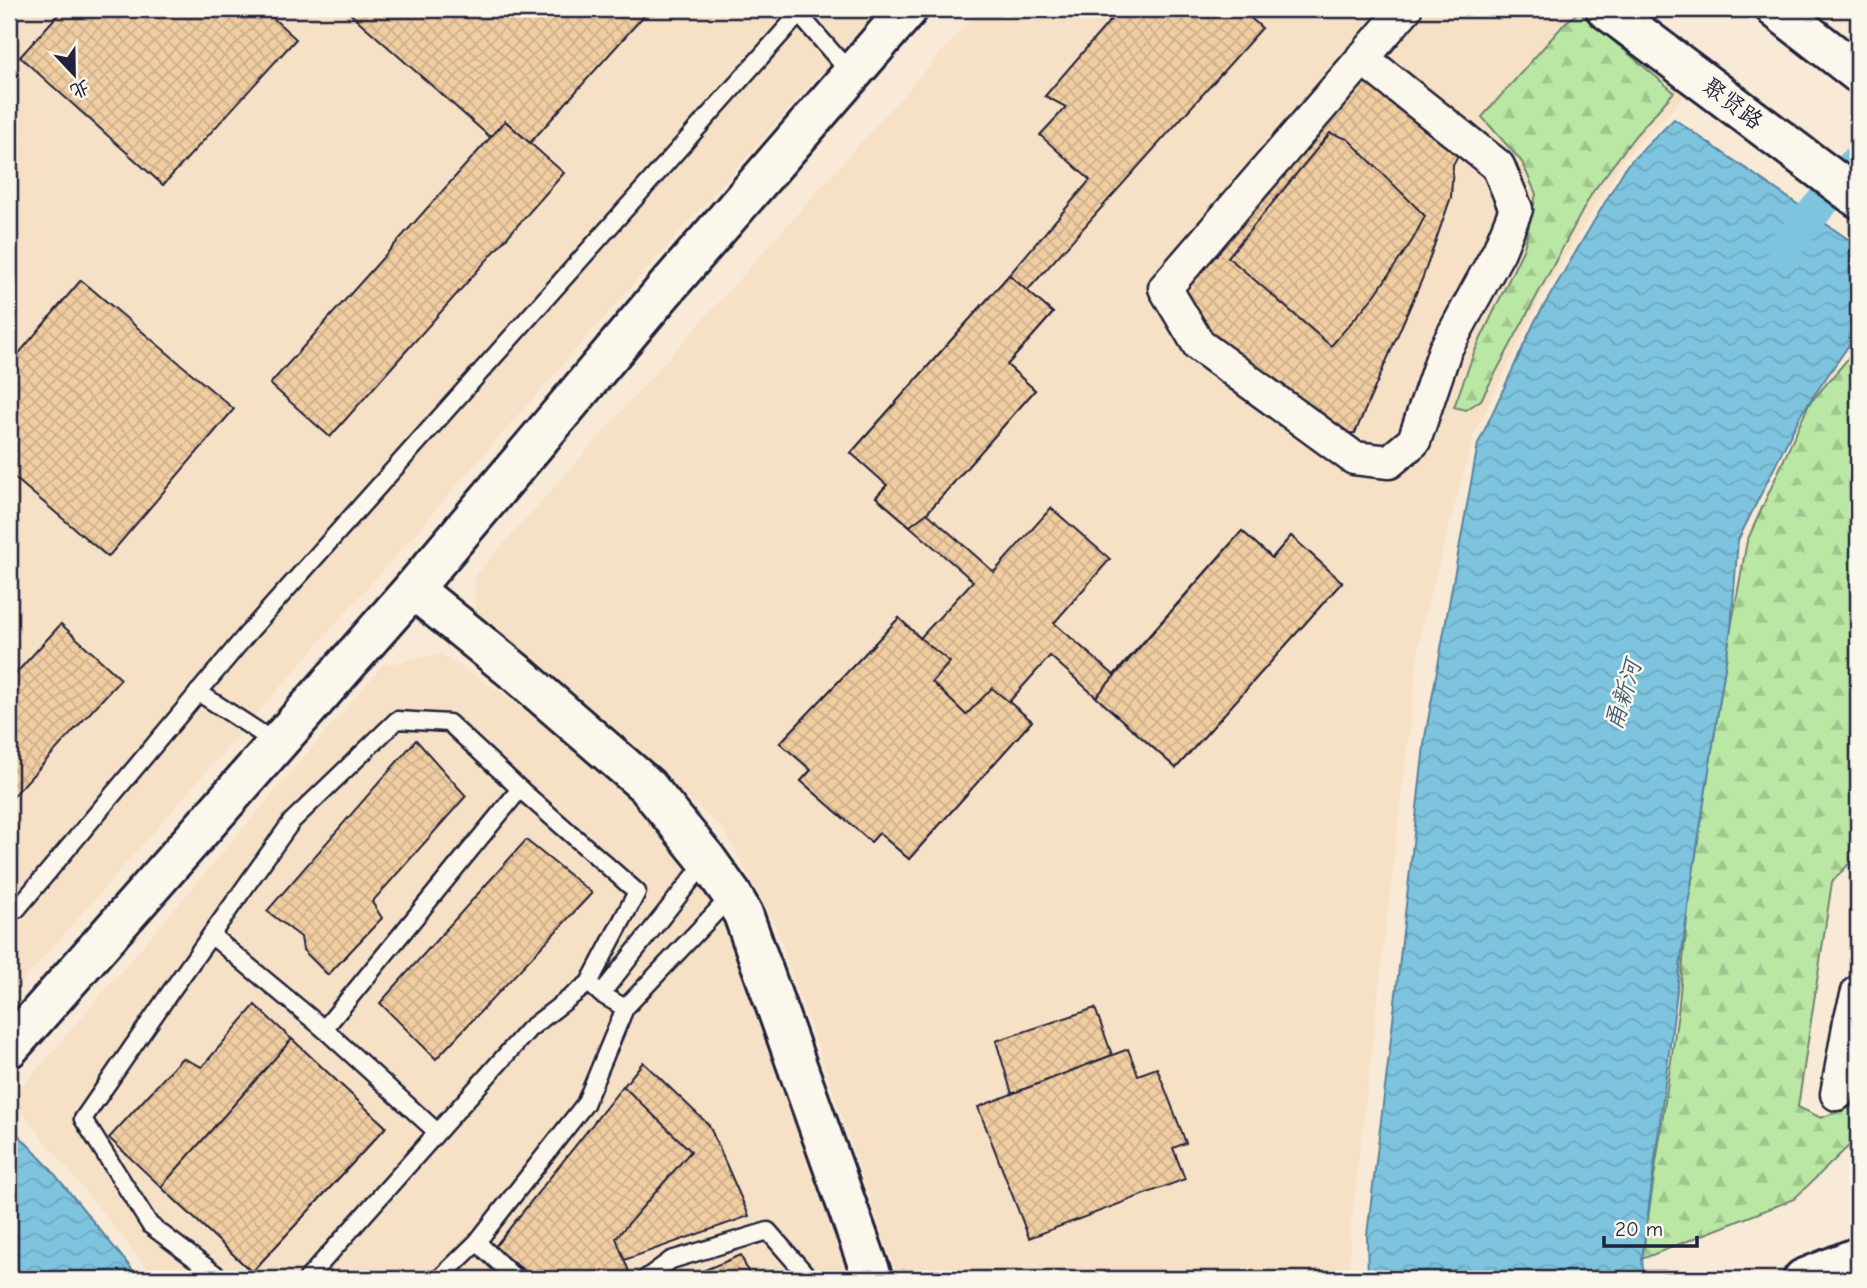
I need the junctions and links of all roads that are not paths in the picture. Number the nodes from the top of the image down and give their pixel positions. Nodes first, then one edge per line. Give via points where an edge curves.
1 (908, 9) edge
2 (1405, 9) edge
3 (1606, 9) edge
4 (1776, 9) edge
5 (801, 11) edge
6 (1362, 58) junction
7 (1854, 70) edge
8 (851, 74) junction
9 (1858, 198) edge
10 (413, 589) junction
11 (198, 692) junction
12 (276, 743) junction
13 (520, 789) junction
14 (707, 860) junction
15 (732, 895) junction
16 (9, 911) edge
17 (211, 935) junction
18 (595, 988) junction
19 (1858, 992) edge
20 (625, 1008) junction
21 (324, 1029) junction
22 (9, 1048) edge
23 (1837, 1094) dead end
24 (438, 1132) junction
25 (477, 1242) junction
26 (1858, 1257) edge
27 (222, 1279) edge
28 (307, 1279) edge
29 (439, 1279) edge
30 (516, 1279) edge
31 (645, 1279) edge
32 (810, 1279) edge
33 (873, 1279) edge
34 (1803, 1279) edge

1 - 8 street
2 - 6 street
3 - 9 street, 聚贤路
4 - 7 street
5 - 8 lane
5 - 11 lane
6 - 6 street via 1499,166 1516,209 1499,251 1445,350 1414,441 1389,462 1354,458 1199,345 1165,288
8 - 10 street
10 - 12 street
10 - 14 street via 647,786
11 - 12 lane
11 - 16 lane via 17,909
12 - 22 street
13 - 17 lane via 449,723 397,720 292,821
13 - 18 lane via 637,892
13 - 21 lane
14 - 15 street
14 - 18 lane
15 - 20 lane
15 - 33 street
17 - 21 lane
17 - 27 lane via 83,1119 150,1225
18 - 20 lane
18 - 24 lane via 529,1029
19 - 23 street
20 - 25 lane via 585,1104
21 - 24 lane
24 - 28 lane
25 - 29 lane
25 - 30 lane
26 - 34 street
31 - 32 lane via 671,1260 768,1231

